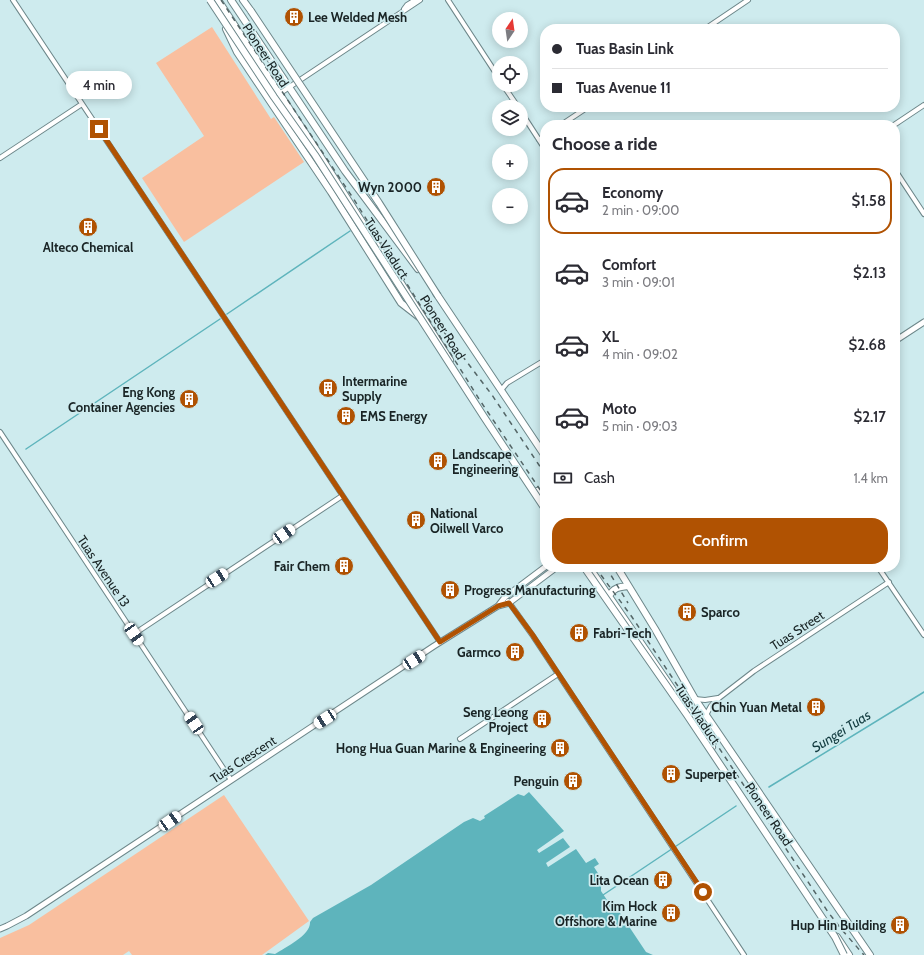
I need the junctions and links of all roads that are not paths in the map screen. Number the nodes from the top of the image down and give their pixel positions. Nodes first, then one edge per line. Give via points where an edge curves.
1 (13, 0) edge
2 (210, 0) edge
3 (214, 0) edge
4 (218, 0) edge
5 (231, 0) edge
6 (243, 0) edge
7 (415, 0) edge
8 (420, 0) edge
9 (448, 0) edge
10 (748, 0) edge
11 (404, 10) junction
12 (712, 24) edge
13 (492, 67) edge
14 (289, 87) junction
15 (279, 94) junction
16 (82, 104) junction
17 (924, 105) edge
18 (580, 112) edge
19 (568, 120) edge
20 (900, 121) edge
21 (528, 123) edge
22 (539, 140) edge
23 (0, 158) edge
24 (900, 178) edge
25 (924, 214) edge
26 (438, 296) junction
27 (419, 317) junction
28 (924, 322) edge
29 (900, 338) edge
30 (540, 363) edge
31 (502, 389) junction
32 (0, 432) edge
33 (540, 448) edge
34 (342, 496) junction
35 (540, 497) edge
36 (540, 501) edge
37 (540, 571) edge
38 (550, 572) edge
39 (587, 572) edge
40 (592, 572) edge
41 (619, 572) edge
42 (882, 572) edge
43 (889, 582) junction
44 (628, 586) junction
45 (609, 596) junction
46 (505, 597) junction
47 (509, 603) junction
48 (498, 606) junction
49 (134, 634) junction
50 (924, 635) edge
51 (440, 642) junction
52 (558, 674) junction
53 (719, 698) junction
54 (695, 699) junction
55 (706, 715) junction
56 (460, 739) dead end
57 (231, 780) junction
58 (0, 929) edge
59 (744, 955) edge
60 (844, 955) edge
61 (849, 955) edge
62 (870, 955) edge

1 - 16 street
2 - 27 main road, Tuas Viaduct, bridge via 315,155
3 - 27 main road via 237,52 327,186 401,303
4 - 15 main road, Pioneer Road
5 - 14 main road, Pioneer Road
6 - 26 main road, bridge
7 - 11 street
8 - 11 street
9 - 13 street
10 - 12 street
11 - 14 street
14 - 15 street
14 - 26 main road, Pioneer Road via 345,171
15 - 35 main road, Pioneer Road
16 - 23 street
16 - 34 street
17 - 20 street
18 - 19 street
21 - 22 street
24 - 25 street
26 - 31 main road, Pioneer Road
27 - 36 main road, Tuas Viaduct, bridge
28 - 29 street
30 - 31 street via 507,383
31 - 33 main road, Pioneer Road
32 - 49 street, Tuas Avenue 13
34 - 49 street
34 - 51 street
37 - 46 street, Tuas Crescent
38 - 47 street, Tuas Crescent
39 - 60 main road, Tuas Viaduct, bridge via 700,735
40 - 45 main road, Pioneer Road
41 - 44 main road, Pioneer Road
42 - 43 street
43 - 50 street
43 - 53 street, Tuas Street via 754,671
44 - 45 main road via 616,588
44 - 54 main road, Pioneer Road
45 - 61 main road, Pioneer Road
46 - 47 street
46 - 48 street, Tuas Crescent
47 - 48 street, Tuas Crescent
47 - 52 street
48 - 51 street, Tuas Crescent
49 - 57 street, Tuas Avenue 13
51 - 57 street, Tuas Crescent
52 - 56 street
52 - 59 street
53 - 54 street
53 - 55 street, Tuas Street via 710,706
54 - 55 main road, Pioneer Road
55 - 62 main road, Pioneer Road
57 - 58 street, Tuas Crescent via 26,916

